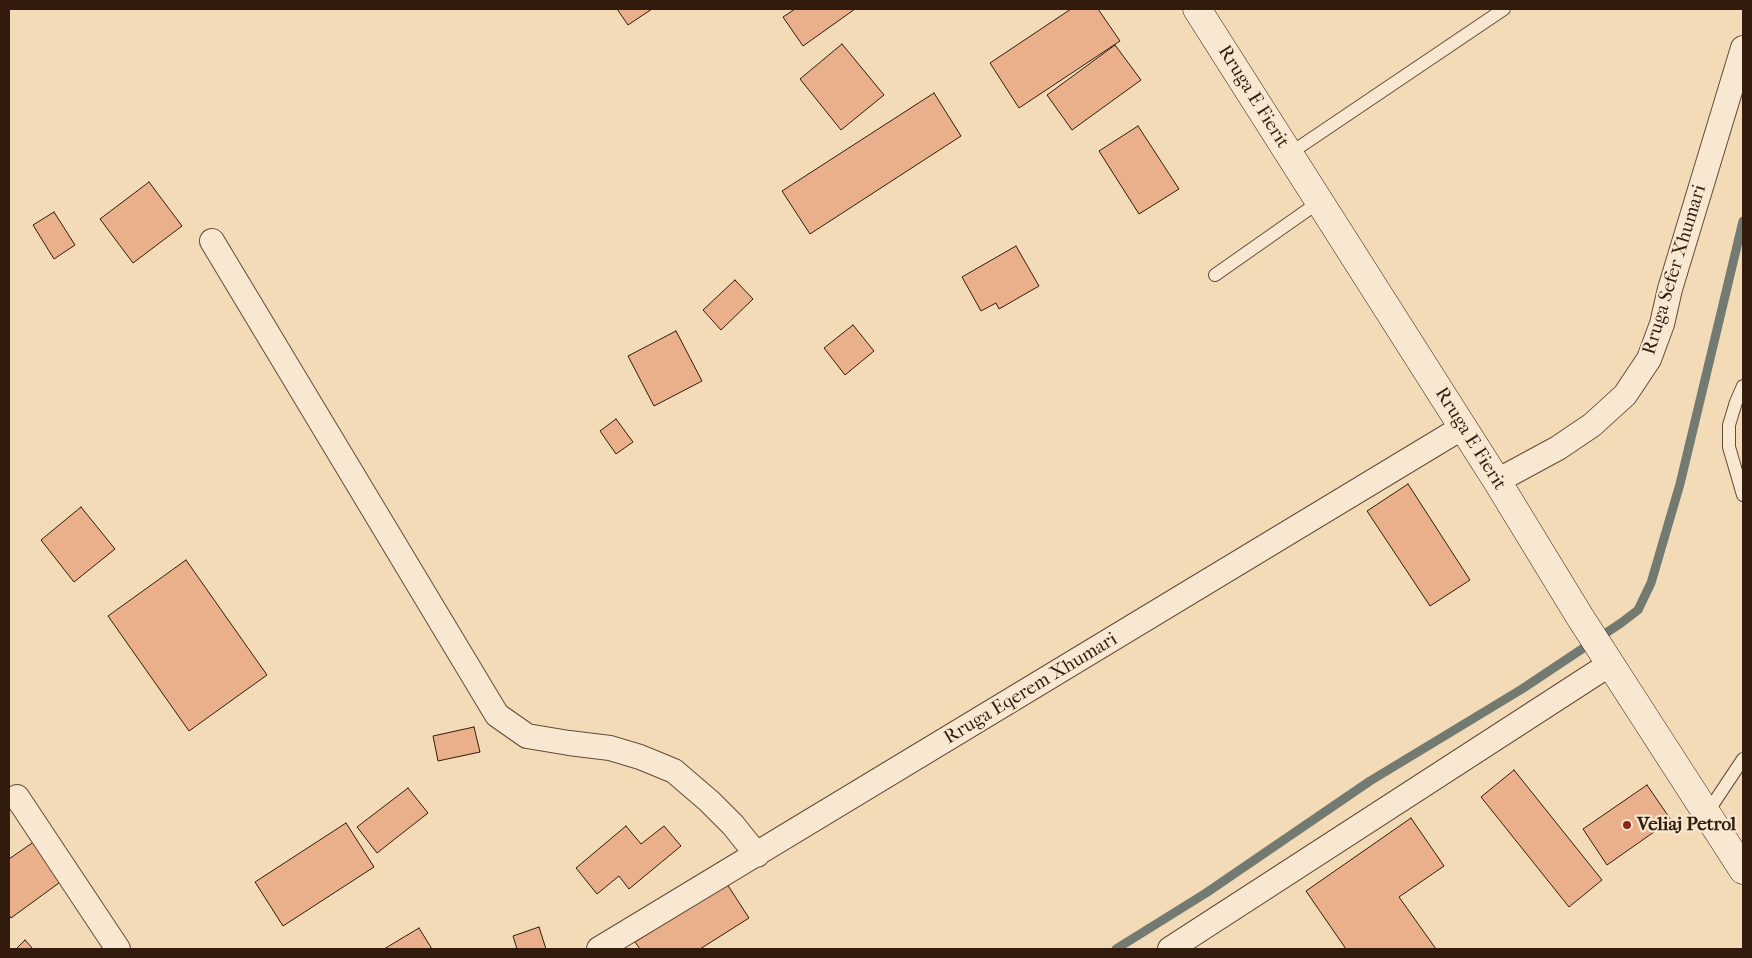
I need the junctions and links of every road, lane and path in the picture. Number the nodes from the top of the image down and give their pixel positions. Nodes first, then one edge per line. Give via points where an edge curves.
1 (1197, 9) edge
2 (1504, 9) edge
3 (1743, 48) edge
4 (1289, 154) junction
5 (1319, 202) junction
6 (212, 240) dead end
7 (1215, 275) dead end
8 (1743, 386) edge
9 (1463, 427) junction
10 (1497, 481) junction
11 (1743, 495) edge
12 (1609, 661) junction
13 (1743, 759) edge
14 (17, 797) dead end
15 (1707, 813) junction
16 (757, 855) junction
17 (1743, 870) edge
18 (118, 949) edge
19 (599, 949) edge
20 (1170, 949) edge

1 - 4 main road, Rruga E Fierit
2 - 4 lane
3 - 10 street, Rruga Sefer Xhumari via 1662,324 1648,359 1624,395 1592,424 1558,448
4 - 5 main road, Rruga E Fierit
5 - 7 lane
5 - 9 main road, Rruga E Fierit
6 - 16 street via 497,716 528,736 610,748 640,756 674,772 709,800
8 - 11 lane via 1729,425 1729,447
9 - 10 main road, Rruga E Fierit
9 - 16 street, Rruga Eqerem Xhumari
10 - 12 main road, Rruga E Fierit
12 - 15 main road, Rruga E Fierit
12 - 20 street
13 - 15 lane
14 - 18 street
15 - 17 main road, Rruga E Fierit
16 - 19 street, Rruga Eqerem Xhumari

